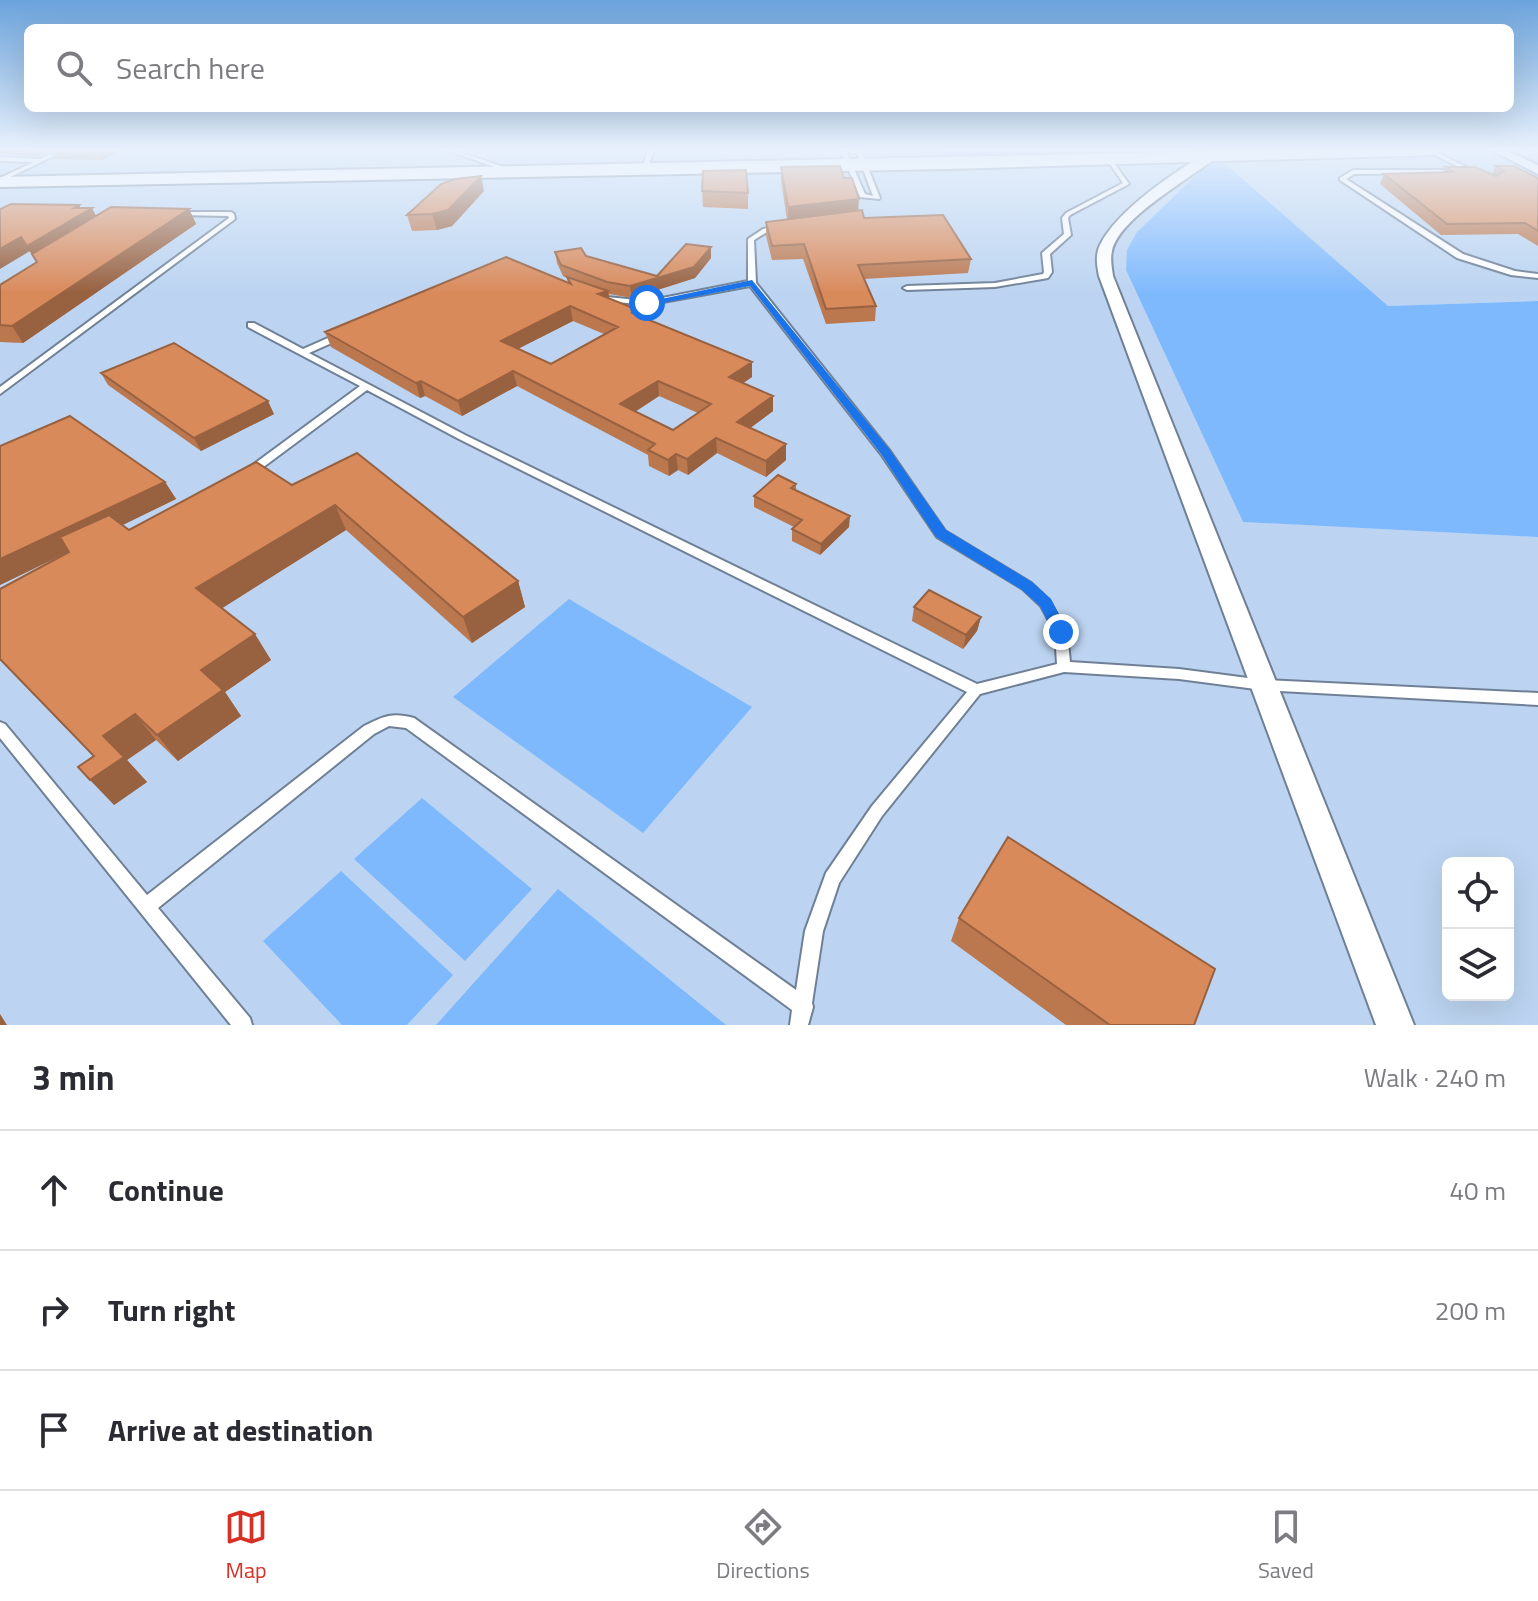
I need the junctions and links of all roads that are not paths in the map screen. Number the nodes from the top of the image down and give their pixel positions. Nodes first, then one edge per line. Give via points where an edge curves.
1 (1099, 198) edge
2 (1157, 198) edge
3 (1371, 198) edge
4 (166, 213) edge
5 (795, 227) edge
6 (1538, 276) edge
7 (752, 283) junction
8 (907, 288) dead end
9 (593, 294) edge
10 (251, 325) dead end
11 (356, 329) edge
12 (301, 353) junction
13 (365, 387) junction
14 (0, 391) edge
15 (242, 477) edge
16 (1064, 667) junction
17 (1263, 685) junction
18 (976, 690) junction
19 (1538, 699) edge
20 (0, 728) edge
21 (146, 907) junction
22 (802, 1016) edge
23 (243, 1025) edge
24 (1395, 1025) edge

1 - 8 lane via 1065,218 1068,235 1046,253 1045,276 995,285
2 - 17 street via 1106,246 1110,291
3 - 6 lane via 1460,256
4 - 14 lane via 222,213 232,219
5 - 7 lane via 765,230 751,239
7 - 9 lane via 647,303
7 - 16 lane via 885,452 941,534 1027,586 1045,603 1061,632
10 - 12 lane
11 - 12 lane
12 - 13 lane
13 - 15 lane
13 - 18 lane
16 - 17 lane
16 - 18 lane
17 - 19 lane
17 - 24 street
18 - 22 lane via 877,811 832,879 814,931
20 - 21 lane
21 - 22 lane via 369,730 388,720 409,722
21 - 23 lane

